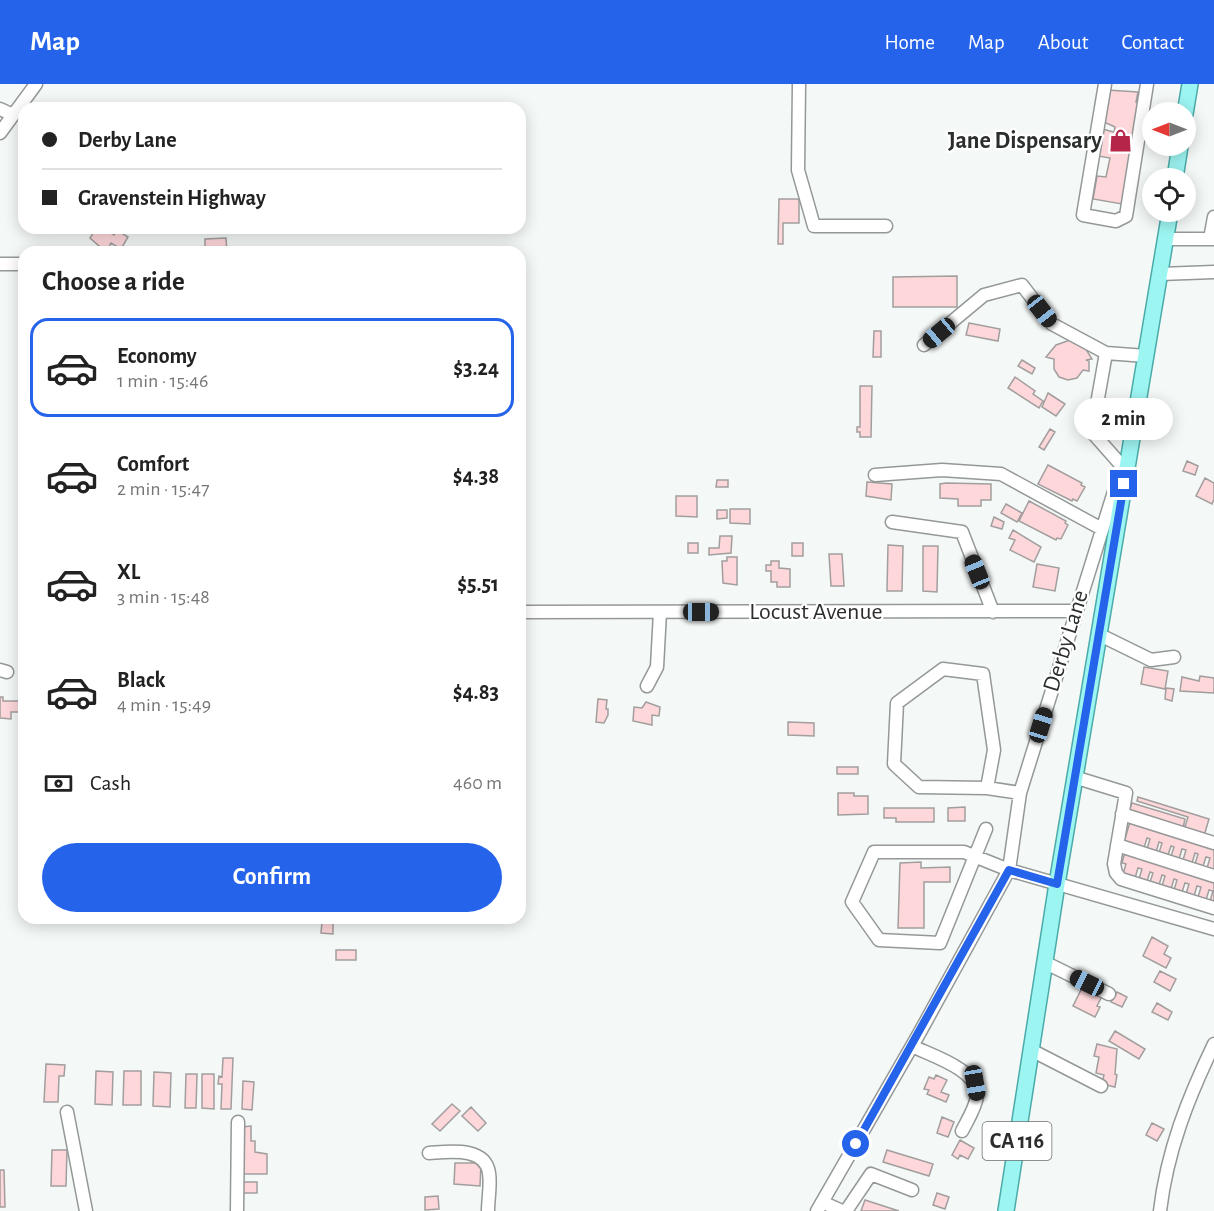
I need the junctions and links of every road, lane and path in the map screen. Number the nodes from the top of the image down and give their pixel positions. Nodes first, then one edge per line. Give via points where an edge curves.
1 (36, 84) edge
2 (799, 84) edge
3 (1105, 84) edge
4 (1147, 84) edge
5 (1190, 84) edge
6 (23, 102) edge
7 (1187, 102) edge
8 (0, 109) edge
9 (18, 109) edge
10 (13, 116) junction
11 (0, 134) edge
12 (1214, 218) edge
13 (1168, 222) edge
14 (886, 226) dead end
15 (1165, 239) junction
16 (1212, 239) edge
17 (0, 264) edge
18 (18, 264) edge
19 (1214, 272) edge
20 (1160, 274) junction
21 (924, 345) dead end
22 (1106, 353) junction
23 (1146, 356) junction
24 (1135, 420) junction
25 (1122, 466) junction
26 (875, 475) dead end
27 (892, 522) dead end
28 (1102, 529) junction
29 (1075, 611) junction
30 (526, 612) edge
31 (660, 612) junction
32 (993, 612) junction
33 (1098, 634) junction
34 (1173, 657) dead end
35 (647, 686) dead end
36 (1074, 777) junction
37 (987, 788) junction
38 (1020, 793) junction
39 (1122, 814) junction
40 (1214, 828) edge
41 (986, 829) dead end
42 (1212, 842) edge
43 (1117, 845) junction
44 (975, 856) junction
45 (1009, 870) junction
46 (1214, 876) edge
47 (1057, 884) junction
48 (1187, 900) junction
49 (1214, 908) edge
50 (1181, 919) junction
51 (1214, 929) edge
52 (1044, 962) junction
53 (1109, 994) dead end
54 (1214, 1044) edge
55 (912, 1046) junction
56 (1030, 1050) junction
57 (1101, 1086) dead end
58 (67, 1112) dead end
59 (238, 1122) dead end
60 (962, 1131) dead end
61 (429, 1153) dead end
62 (912, 1190) dead end
63 (819, 1207) edge
64 (86, 1211) edge
65 (237, 1211) edge
66 (488, 1211) edge
67 (844, 1211) edge
68 (1006, 1211) edge
69 (1160, 1211) edge

1 - 6 street
2 - 14 street via 798,170 814,226
3 - 4 street via 1083,215 1116,221 1126,216
5 - 7 main road
8 - 10 street
9 - 10 street
10 - 11 street
12 - 16 street
13 - 15 main road, CA 116
15 - 16 street
15 - 20 main road, CA 116
17 - 18 street
19 - 20 street
20 - 23 main road, CA 116
21 - 22 street via 984,295 1022,285 1052,324
22 - 23 street
22 - 25 street via 1092,432
23 - 24 main road, CA 116
24 - 25 street, Derby Lane
24 - 33 main road, CA 116
25 - 28 street, Derby Lane
26 - 28 street via 942,470 1001,474
27 - 32 street via 962,532
28 - 29 street, Derby Lane
29 - 32 street, Locust Avenue
29 - 38 street, Derby Lane
30 - 31 street, Locust Avenue
31 - 32 street, Locust Avenue
31 - 35 street via 657,667
33 - 34 street via 1151,660
33 - 36 main road, CA 116
36 - 39 street via 1126,793
36 - 47 main road, CA 116
37 - 37 street via 919,787 894,764 897,703 943,669 983,674 994,750
37 - 38 street
38 - 45 street, Derby Lane
39 - 42 street
39 - 43 street
40 - 42 street
41 - 44 street
43 - 46 street
43 - 48 street via 1114,864 1121,879
44 - 44 street via 964,852 874,852 852,902 879,940 940,943
44 - 45 street
45 - 47 street
45 - 55 street, Derby Lane
47 - 50 street
47 - 52 main road, CA 116
48 - 49 street
48 - 50 street
50 - 51 street
52 - 53 street
52 - 56 main road, CA 116
54 - 69 street via 1172,1146
55 - 60 street via 966,1072 975,1083 977,1096
55 - 63 street, Derby Lane
56 - 57 street
56 - 68 main road, CA 116
58 - 64 street
59 - 65 street
61 - 66 street via 466,1153 483,1161 490,1174
62 - 67 street via 871,1174
63 - 67 street

